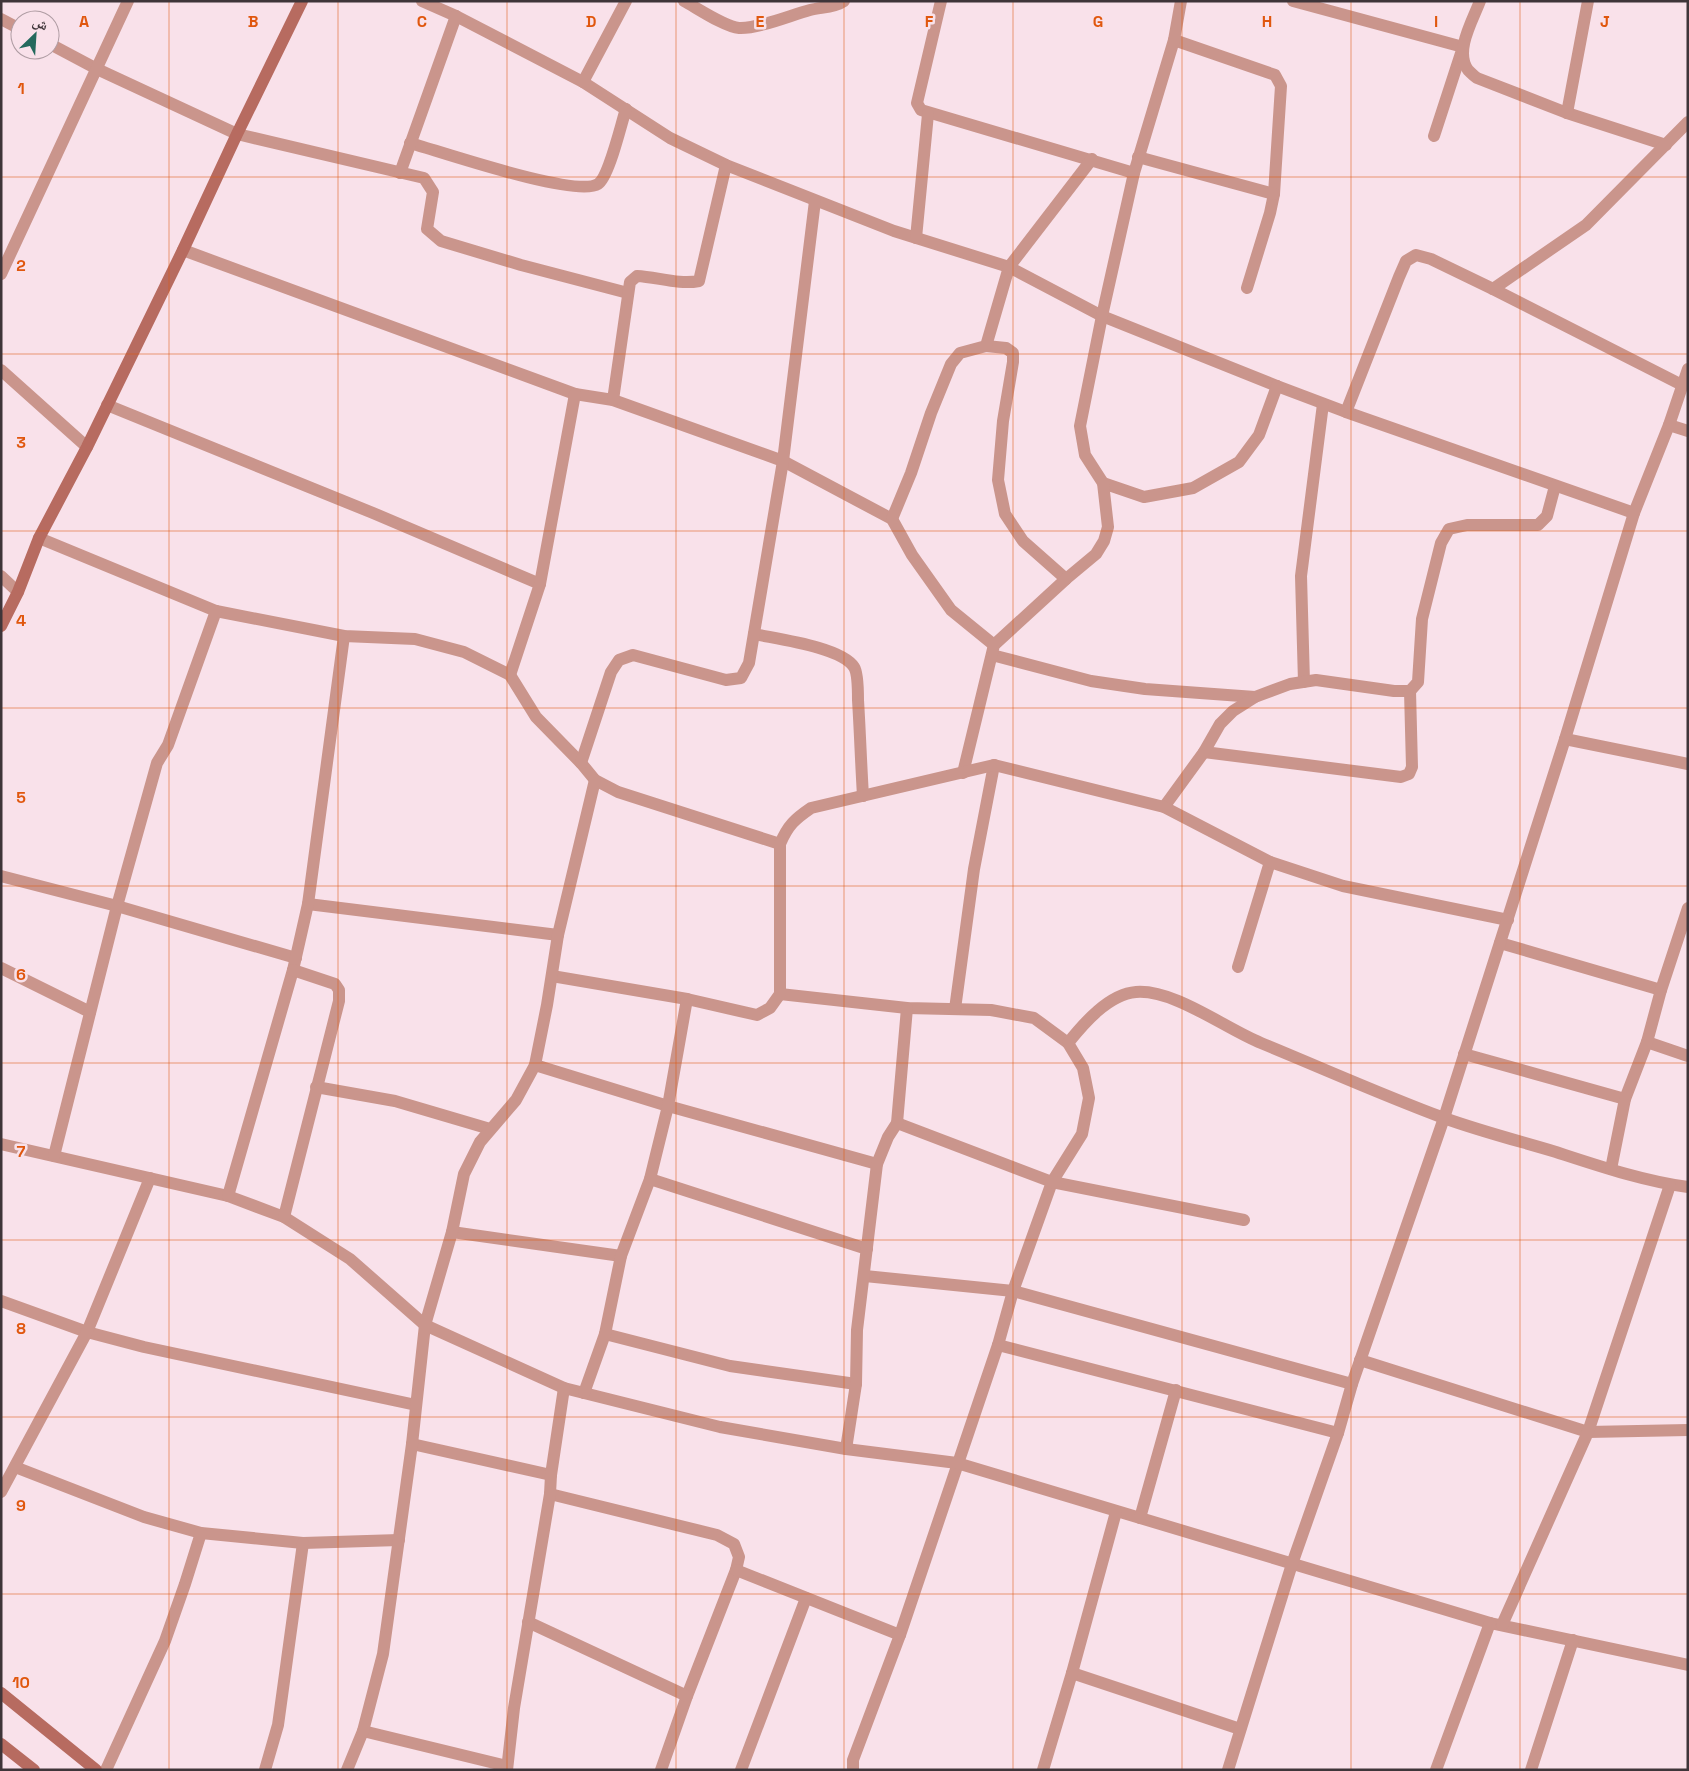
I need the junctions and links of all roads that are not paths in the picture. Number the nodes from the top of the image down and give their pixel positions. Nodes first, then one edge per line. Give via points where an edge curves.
1 (128, 1) edge
2 (302, 1) edge
3 (422, 1) edge
4 (626, 1) edge
5 (684, 1) edge
6 (844, 1) edge
7 (941, 1) edge
8 (1181, 1) edge
9 (1293, 1) edge
10 (1480, 1) edge
11 (1588, 1) edge
12 (1331, 6) edge
13 (456, 16) junction
14 (1174, 40) junction
15 (1463, 47) junction
16 (60, 49) edge
17 (97, 69) junction
18 (583, 82) junction
19 (626, 109) junction
20 (1567, 113) junction
21 (928, 114) junction
22 (1688, 122) edge
23 (237, 134) junction
24 (1434, 136) dead end
25 (410, 143) junction
26 (1666, 145) junction
27 (1138, 157) junction
28 (1092, 159) junction
29 (726, 166) junction
30 (400, 173) junction
31 (1134, 173) junction
32 (1274, 194) junction
33 (815, 201) junction
34 (916, 238) junction
35 (184, 250) junction
36 (1009, 267) junction
37 (1, 274) edge
38 (1247, 288) dead end
39 (1493, 289) junction
40 (628, 293) junction
41 (1102, 316) junction
42 (986, 346) junction
43 (1688, 369) edge
44 (1, 370) edge
45 (1682, 385) junction
46 (1277, 386) junction
47 (575, 394) junction
48 (613, 400) junction
49 (1323, 404) junction
50 (107, 405) junction
51 (1346, 412) junction
52 (1670, 425) junction
53 (1688, 432) edge
54 (87, 446) junction
55 (783, 461) junction
56 (1103, 483) junction
57 (1555, 486) junction
58 (1634, 513) junction
59 (892, 519) junction
60 (39, 538) junction
61 (1, 576) edge
62 (1066, 578) junction
63 (540, 584) junction
64 (18, 592) junction
65 (216, 611) junction
66 (1, 626) edge
67 (754, 634) junction
68 (344, 636) junction
69 (993, 650) junction
70 (510, 675) junction
71 (1304, 682) junction
72 (1410, 692) junction
73 (1255, 697) junction
74 (1565, 739) junction
75 (1204, 752) junction
76 (581, 763) junction
77 (1688, 764) edge
78 (994, 765) junction
79 (962, 773) junction
80 (595, 780) junction
81 (863, 796) junction
82 (1164, 807) junction
83 (780, 844) junction
84 (1270, 862) junction
85 (1, 876) edge
86 (308, 904) junction
87 (117, 906) junction
88 (1688, 908) edge
89 (1508, 920) junction
90 (558, 935) junction
91 (1500, 943) junction
92 (294, 964) junction
93 (1238, 967) dead end
94 (1, 968) edge
95 (552, 976) junction
96 (1661, 990) junction
97 (780, 994) junction
98 (687, 999) junction
99 (907, 1008) junction
100 (955, 1009) junction
101 (90, 1012) junction
102 (1647, 1042) junction
103 (1068, 1043) junction
104 (1464, 1054) junction
105 (1688, 1056) edge
106 (535, 1065) junction
107 (316, 1087) junction
108 (1625, 1099) junction
109 (668, 1106) junction
110 (1444, 1118) junction
111 (898, 1123) junction
112 (490, 1129) junction
113 (1, 1144) edge
114 (54, 1156) junction
115 (877, 1164) junction
116 (1610, 1169) junction
117 (150, 1178) junction
118 (650, 1179) junction
119 (1052, 1182) junction
120 (1670, 1184) junction
121 (1688, 1187) edge
122 (228, 1196) junction
123 (284, 1218) junction
124 (1244, 1220) dead end
125 (452, 1232) junction
126 (867, 1249) junction
127 (621, 1256) junction
128 (865, 1276) junction
129 (1012, 1291) junction
130 (1, 1301) edge
131 (424, 1326) junction
132 (87, 1332) junction
133 (605, 1334) junction
134 (998, 1345) junction
135 (1360, 1360) junction
136 (856, 1384) junction
137 (1352, 1384) junction
138 (564, 1388) junction
139 (1176, 1390) junction
140 (584, 1393) junction
141 (416, 1405) junction
142 (1688, 1430) edge
143 (1588, 1432) junction
144 (1338, 1433) junction
145 (412, 1444) junction
146 (846, 1449) junction
147 (957, 1463) junction
148 (15, 1467) junction
149 (551, 1475) junction
150 (1, 1492) edge
151 (550, 1494) junction
152 (1116, 1512) junction
153 (1140, 1518) junction
154 (201, 1533) junction
155 (399, 1540) junction
156 (303, 1542) junction
157 (1292, 1564) junction
158 (736, 1570) junction
159 (806, 1598) junction
160 (528, 1622) junction
161 (1496, 1624) junction
162 (900, 1635) junction
163 (1573, 1640) junction
164 (1688, 1665) edge
165 (1072, 1673) junction
166 (1, 1693) edge
167 (687, 1696) junction
168 (1240, 1729) junction
169 (363, 1732) junction
170 (1, 1744) edge
171 (507, 1768) edge
172 (34, 1770) edge
173 (96, 1770) edge
174 (106, 1770) edge
175 (265, 1770) edge
176 (347, 1770) edge
177 (661, 1770) edge
178 (741, 1770) edge
179 (853, 1770) edge
180 (1043, 1770) edge
181 (1228, 1770) edge
182 (1436, 1770) edge
183 (1530, 1770) edge

1 - 17 street
2 - 23 street
3 - 13 street
4 - 18 street
5 - 6 street via 739,28
7 - 21 street via 917,103
8 - 14 street
9 - 12 street
10 - 15 street
11 - 20 street
12 - 15 street
13 - 18 street
13 - 25 street
14 - 27 street
14 - 32 street via 1275,75 1281,86
15 - 20 street via 1467,69 1477,78
15 - 24 street
16 - 17 street
17 - 23 street
17 - 37 street
18 - 19 street
19 - 25 street via 607,172 600,183 589,188 544,182
19 - 29 street via 670,138
20 - 26 street
21 - 28 street
21 - 34 street
22 - 26 street
23 - 30 street
23 - 35 street
25 - 30 street
26 - 39 street via 1586,225
27 - 31 street
27 - 32 street
28 - 31 street
28 - 36 street
29 - 33 street
29 - 40 street via 698,280 687,283 637,276 630,282
30 - 40 street via 424,178 433,192 427,229 441,241
31 - 41 street
32 - 38 street
33 - 34 street
33 - 55 street
34 - 36 street
35 - 47 street
35 - 50 street
36 - 41 street
36 - 42 street
39 - 45 street
39 - 51 street via 1432,259 1416,254 1406,261
40 - 48 street
41 - 46 street
41 - 56 street via 1080,426 1085,455
42 - 59 street via 960,353 951,364
42 - 62 street via 1006,348 1013,353 998,480 1005,514 1023,541
43 - 45 street
44 - 54 street
45 - 52 street
46 - 49 street
46 - 56 street via 1259,435 1239,462 1193,488 1144,497
47 - 48 street
47 - 63 street
48 - 55 street
49 - 51 street
49 - 71 street via 1301,576
50 - 54 street
50 - 63 street
51 - 57 street
52 - 53 street
52 - 58 street
54 - 60 street
55 - 59 street
55 - 67 street
56 - 62 street via 1108,527 1104,541 1096,554
57 - 58 street
57 - 72 street via 1547,516 1538,525 1449,528 1441,543 1422,619 1418,682
58 - 74 street
59 - 69 street via 912,555 951,610
60 - 64 street
60 - 65 street
61 - 64 street
62 - 69 street
63 - 70 street
64 - 66 street
65 - 68 street
65 - 87 street via 168,745 157,763
67 - 76 street via 750,663 741,678 726,680 633,655 619,660 611,672
67 - 81 street via 835,653 855,667
68 - 70 street via 415,639 464,652
68 - 86 street
69 - 73 street via 1091,681
69 - 79 street
70 - 76 street via 536,717
71 - 72 street via 1316,680
71 - 73 street
72 - 75 street via 1412,767 1409,774 1401,777
73 - 75 street via 1220,724
74 - 77 street
74 - 89 street
75 - 82 street
76 - 80 street
78 - 79 street
78 - 82 street
78 - 100 street via 974,869
79 - 81 street
80 - 83 street via 618,792
80 - 90 street
81 - 83 street via 811,808 793,821
82 - 84 street
83 - 97 street
84 - 89 street via 1343,886
84 - 93 street
85 - 87 street
86 - 90 street
86 - 92 street
87 - 92 street
87 - 101 street
88 - 96 street
89 - 91 street
90 - 95 street
91 - 96 street
91 - 104 street
92 - 107 street via 335,984 339,990 339,1001
92 - 122 street
94 - 101 street
95 - 98 street
95 - 106 street
96 - 102 street
97 - 98 street via 770,1008 757,1015
97 - 99 street
98 - 109 street
99 - 100 street
99 - 111 street
100 - 103 street via 991,1010 1034,1018
101 - 114 street
102 - 105 street
102 - 108 street
103 - 110 street via 1099,1010 1118,998 1136,992 1154,994 1178,1000 1242,1036
103 - 119 street via 1083,1068 1089,1098 1082,1134
104 - 108 street
104 - 110 street
106 - 109 street
106 - 112 street via 516,1100
107 - 112 street via 395,1101
107 - 123 street
108 - 116 street
109 - 115 street
109 - 118 street
110 - 116 street
110 - 135 street
111 - 115 street via 888,1137
111 - 119 street
112 - 125 street via 464,1174
113 - 114 street
114 - 117 street
115 - 126 street
116 - 120 street
117 - 122 street
117 - 132 street
118 - 126 street
118 - 127 street
119 - 124 street
119 - 129 street
120 - 121 street
120 - 143 street
122 - 123 street
123 - 131 street via 350,1260
125 - 127 street
125 - 131 street
126 - 128 street
127 - 133 street
128 - 129 street
128 - 136 street via 857,1330
129 - 134 street
129 - 137 street
130 - 132 street
131 - 138 street
131 - 141 street
132 - 141 street
132 - 148 street
133 - 136 street via 730,1366
133 - 140 street
134 - 139 street
134 - 147 street
135 - 137 street
135 - 143 street
136 - 146 street
137 - 144 street
138 - 140 street
138 - 149 street
139 - 144 street
139 - 153 street
140 - 146 street via 720,1427
141 - 145 street
142 - 143 street
143 - 161 street
144 - 157 street
145 - 149 street
145 - 155 street
146 - 147 street
147 - 152 street
147 - 162 street
148 - 150 street
148 - 154 street via 144,1517
149 - 151 street
151 - 158 street via 717,1535 734,1544 739,1557
151 - 160 street
152 - 153 street
152 - 165 street
153 - 157 street
154 - 156 street
154 - 174 street via 165,1641
155 - 156 street
155 - 169 street via 383,1654
156 - 175 street via 278,1725
157 - 161 street
157 - 168 street
158 - 159 street
158 - 167 street
159 - 162 street
159 - 178 street
160 - 167 street
160 - 171 street
161 - 163 street
161 - 182 street
162 - 179 street via 853,1760
163 - 164 street
163 - 183 street
165 - 168 street
165 - 180 street
166 - 173 street
167 - 177 street
168 - 181 street
169 - 171 street
169 - 176 street
170 - 172 street

